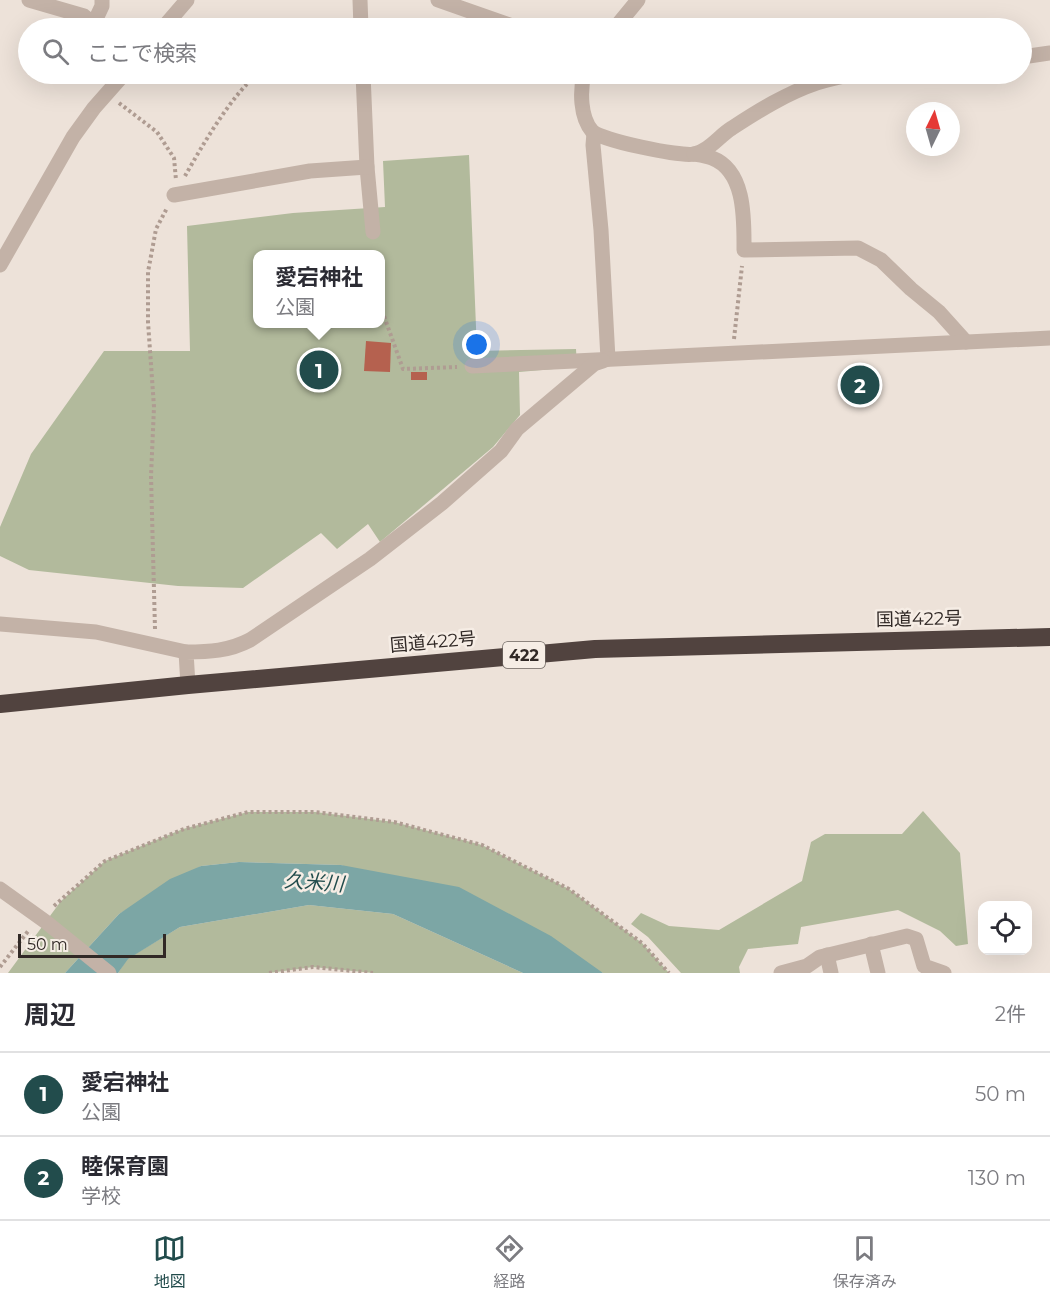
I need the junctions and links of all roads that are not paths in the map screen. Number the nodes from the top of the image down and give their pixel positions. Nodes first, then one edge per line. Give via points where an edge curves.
1 (29, 0) edge
2 (102, 0) edge
3 (187, 0) edge
4 (360, 0) edge
5 (438, 0) edge
6 (638, 0) edge
7 (86, 18) edge
8 (98, 18) edge
9 (172, 18) edge
10 (361, 18) edge
11 (489, 18) edge
12 (623, 18) edge
13 (1050, 53) edge
14 (1032, 56) edge
15 (115, 84) edge
16 (363, 84) edge
17 (582, 84) edge
18 (815, 84) edge
19 (594, 133) junction
20 (694, 154) junction
21 (367, 167) junction
22 (174, 195) road end
23 (372, 232) dead end
24 (0, 265) edge
25 (1050, 338) edge
26 (966, 342) junction
27 (608, 359) junction
28 (472, 366) road end
29 (0, 624) edge
30 (1050, 637) edge
31 (186, 652) junction
32 (188, 684) junction
33 (0, 704) edge
34 (0, 889) edge
35 (871, 944) junction
36 (827, 955) junction
37 (925, 970) edge
38 (109, 973) edge
39 (781, 973) edge
40 (831, 973) edge
41 (878, 973) edge
42 (944, 973) edge

1 - 7 street
2 - 8 street
3 - 9 street
4 - 10 street
5 - 11 street
6 - 12 street
13 - 14 street
15 - 24 street via 73,137
16 - 21 street
17 - 19 street via 585,121
18 - 20 street via 783,98
19 - 20 street via 645,148
19 - 27 street
20 - 26 street via 713,158 730,171 744,217 744,250 858,248 880,260 939,312
21 - 22 street via 310,171
21 - 23 street
25 - 26 street
26 - 27 street
27 - 28 street
27 - 31 street via 594,364 517,429 501,451 475,475 370,559 250,640 215,652
29 - 31 street via 96,632
30 - 32 highway, 国道422号 / 422 via 595,649
31 - 32 street
32 - 33 highway, 国道422号 / 422
34 - 38 street
35 - 36 street
35 - 37 street via 907,936 916,939
35 - 41 street
36 - 39 street
36 - 40 street
37 - 42 street

